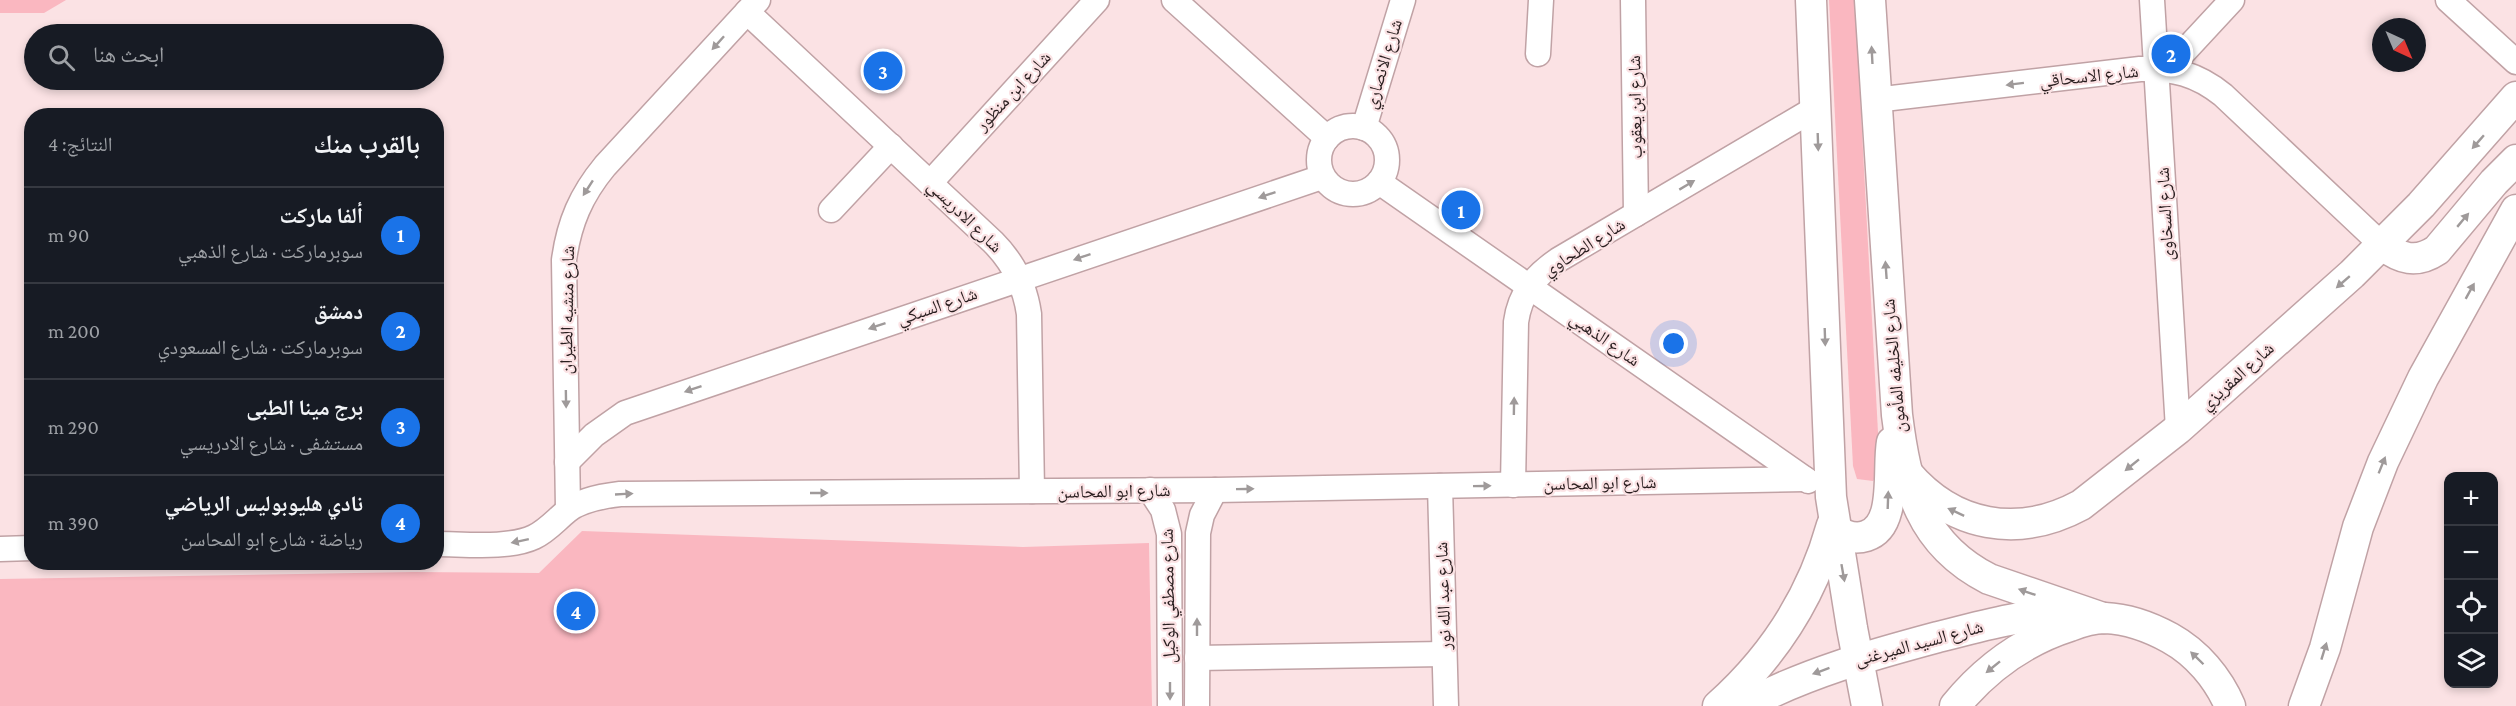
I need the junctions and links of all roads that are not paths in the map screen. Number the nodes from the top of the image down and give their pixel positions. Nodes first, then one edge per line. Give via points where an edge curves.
1 (1097, 0) edge
2 (1174, 0) edge
3 (1403, 0) edge
4 (1541, 0) edge
5 (1633, 0) edge
6 (1811, 0) edge
7 (1870, 0) edge
8 (2152, 0) edge
9 (2232, 0) edge
10 (2448, 0) edge
11 (752, 6) edge
12 (1538, 54) dead end
13 (2516, 62) edge
14 (2162, 69) junction
15 (2516, 97) edge
16 (1875, 100) junction
17 (1816, 108) junction
18 (1364, 128) junction
19 (1327, 138) junction
20 (891, 146) junction
21 (2516, 160) edge
22 (1322, 177) junction
23 (1379, 182) junction
24 (930, 183) junction
25 (831, 210) dead end
26 (2516, 210) edge
27 (1636, 214) junction
28 (2382, 245) junction
29 (1020, 278) junction
30 (1528, 286) junction
31 (1897, 415) junction
32 (2178, 429) junction
33 (567, 462) junction
34 (1907, 473) junction
35 (1805, 479) junction
36 (1513, 485) junction
37 (1440, 486) junction
38 (1150, 490) junction
39 (1215, 490) junction
40 (1032, 491) junction
41 (568, 509) junction
42 (1833, 515) junction
43 (444, 544) edge
44 (24, 548) edge
45 (0, 549) edge
46 (2103, 618) junction
47 (1444, 654) junction
48 (1197, 658) junction
49 (1858, 658) junction
50 (1170, 706) edge
51 (1197, 706) edge
52 (1446, 706) edge
53 (1718, 706) edge
54 (1744, 706) edge
55 (1867, 706) edge
56 (1955, 706) edge
57 (2230, 706) edge
58 (2304, 706) edge

1 - 24 street, شارع ابن منظور
2 - 19 street
3 - 18 street, شارع الانصاري
4 - 12 street
5 - 27 street, شارع ابن يعقوب
6 - 17 main road
16 -> 7 main road, شارع الخليفه المأمون
8 - 14 street, شارع السخاوى
9 - 14 street
10 - 13 street
11 - 20 street, شارع الادريسي
11 -> 33 street, شارع منشيه الطيران via 605,166 576,209 564,260
14 -> 16 street, شارع الاسحاقي
14 - 28 street, شارع الاسحاقي via 2198,77 2223,95
14 - 32 street, شارع السخاوى
15 -> 28 main road, شارع المقريزي
31 -> 16 main road, شارع الخليفه المأمون
27 -> 17 street, شارع الطحاوي
17 -> 42 main road
18 - 19 street via 1348,126
18 - 23 street via 1379,139 1387,156
19 - 22 street via 1319,153
20 - 24 street, شارع الادريسي
20 - 25 street
28 -> 21 main road via 2402,257 2429,256
22 - 23 street via 1344,194 1363,193
22 -> 29 street, شارع السبكي
23 - 30 street, شارع الذهبي
24 - 29 street, شارع الادريسي via 1001,250
58 -> 26 main road via 2323,656 2358,527 2383,462 2423,378
27 - 30 street, شارع الطحاوي via 1558,260
28 -> 32 main road, شارع المقريزي
29 -> 33 street, شارع السبكي via 624,412
29 - 40 street, شارع الادريسي via 1029,314
30 - 35 street, شارع الذهبي
36 -> 30 street, شارع الطحاوي via 1516,322
31 - 34 main road, شارع الخليفه المأمون
42 -> 31 main road via 1848,536 1862,537 1876,531 1885,519
32 -> 34 main road, شارع المقريزي via 2081,505 2033,523 1998,524 1964,516 1932,498
33 - 41 street, شارع منشيه الطيران
46 -> 34 main road, شارع الخليفه المأمون via 1971,570 1929,528
35 - 36 street, شارع ابو المحاسن
35 - 42 street, شارع الذهبي
37 -> 36 street, شارع ابو المحاسن
39 -> 37 street, شارع ابو المحاسن
37 - 47 street, شارع عبد الله نور
38 - 39 street, شارع ابو المحاسن
38 - 40 street, شارع ابو المحاسن
38 -> 50 street, شارع مصطفي الوكيل via 1163,510 1169,534
48 -> 39 street, شارع مصطفي الوكيل via 1198,533
41 -> 40 street, شارع ابو المحاسن via 602,496 620,494
41 -> 43 street, شارع ابو المحاسن via 533,538 518,542
42 -> 49 main road
42 - 53 main road via 1816,572 1791,622 1758,667
44 - 45 street
46 - 49 main road, شارع السيد الميرغنى via 2062,614 2021,617
46 -> 56 main road via 2053,631 2008,655
57 -> 46 main road via 2208,670 2178,643 2142,625
47 - 48 street
47 - 52 street, شارع عبد الله نور
48 - 51 street, شارع مصطفي الوكيل
49 -> 54 main road, شارع السيد الميرغنى
49 - 55 main road

